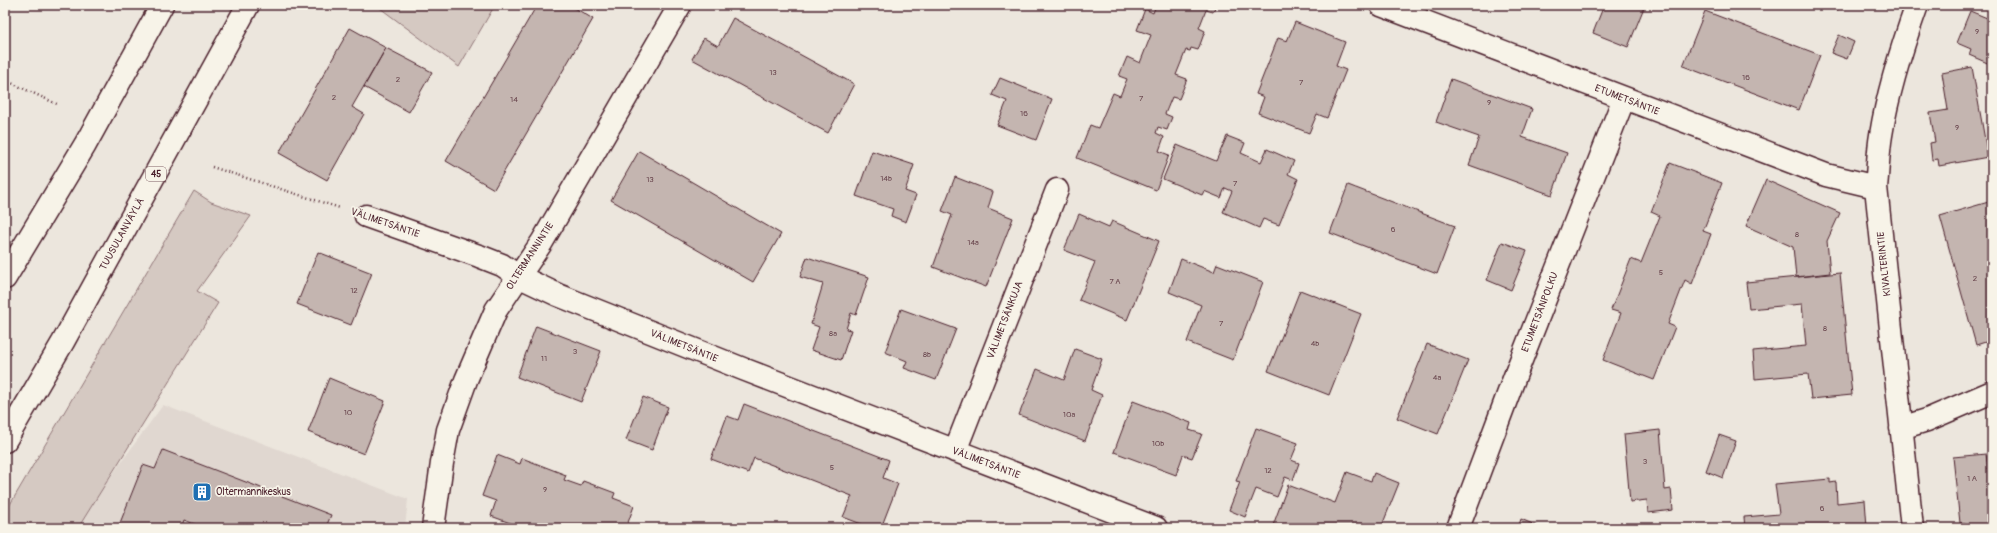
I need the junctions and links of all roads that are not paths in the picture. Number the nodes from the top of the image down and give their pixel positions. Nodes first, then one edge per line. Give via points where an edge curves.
1 (162, 5) edge
2 (248, 5) edge
3 (680, 5) edge
4 (1380, 5) edge
5 (1918, 5) edge
6 (1624, 98) junction
7 (1876, 187) junction
8 (1057, 190) dead end
9 (366, 216) road end
10 (518, 276) junction
11 (5, 278) edge
12 (1992, 392) edge
13 (1901, 428) junction
14 (5, 441) edge
15 (955, 451) junction
16 (433, 528) edge
17 (1156, 528) edge
18 (1458, 528) edge
19 (1912, 528) edge

1 - 11 main road via 85,145
2 - 14 main road, TUUSULANVÄYLÄ / 45 via 63,342
3 - 10 main road, OLTERMANNINTIE via 542,242
4 - 6 main road, ETUMETSÄNTIE
5 - 7 main road, KIVALTERINTIE via 1892,83 1881,136
6 - 7 main road, ETUMETSÄNTIE via 1826,175
6 - 18 main road, ETUMETSÄNPOLKU
7 - 13 main road, KIVALTERINTIE
8 - 15 main road, VÄLIMETSÄNKUJA
9 - 10 main road, VÄLIMETSÄNTIE via 502,265
10 - 15 main road, VÄLIMETSÄNTIE via 558,295
10 - 16 main road, OLTERMANNINTIE via 496,310 448,430
12 - 13 main road via 1927,420
13 - 19 main road, KIVALTERINTIE
15 - 17 main road, VÄLIMETSÄNTIE

